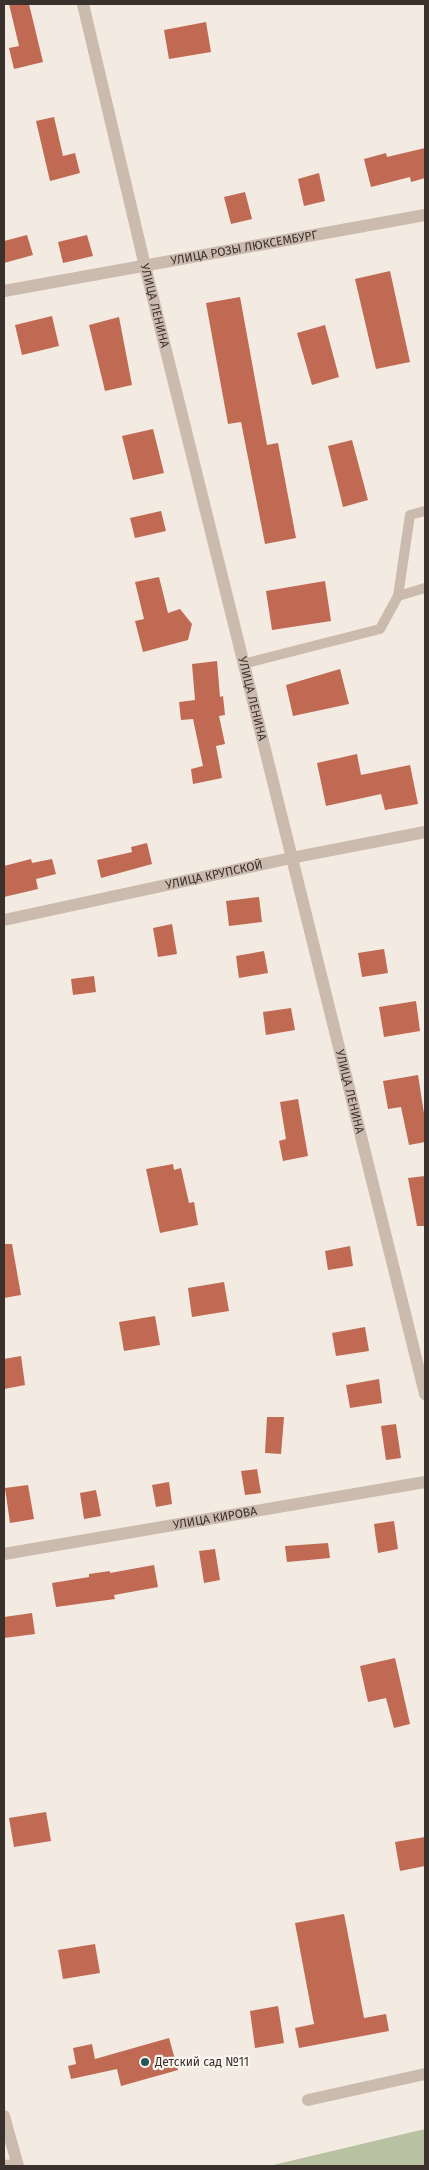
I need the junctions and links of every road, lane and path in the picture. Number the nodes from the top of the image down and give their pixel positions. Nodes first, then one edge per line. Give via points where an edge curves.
1 (83, 4) edge
2 (425, 216) edge
3 (145, 266) junction
4 (4, 291) edge
5 (425, 510) edge
6 (425, 588) edge
7 (398, 596) junction
8 (243, 664) junction
9 (425, 832) edge
10 (292, 858) junction
11 (4, 920) edge
12 (425, 1394) edge
13 (425, 1482) edge
14 (4, 1554) edge
15 (425, 2074) edge
16 (308, 2100) dead end
17 (4, 2116) edge
18 (18, 2165) edge
19 (4, 2166) edge

1 - 3 street, УЛИЦА ЛЕНИНА
2 - 3 street, УЛИЦА РОЗЫ ЛЮКСЕМБУРГ
3 - 4 street, УЛИЦА РОЗЫ ЛЮКСЕМБУРГ
3 - 8 street, УЛИЦА ЛЕНИНА
5 - 7 lane via 410,515
6 - 7 lane
7 - 8 lane via 380,629
8 - 10 street, УЛИЦА ЛЕНИНА
9 - 10 street, УЛИЦА КРУПСКОЙ
10 - 11 street, УЛИЦА КРУПСКОЙ
10 - 12 street, УЛИЦА ЛЕНИНА
13 - 14 street, УЛИЦА КИРОВА
15 - 16 street
17 - 18 street
18 - 19 street

